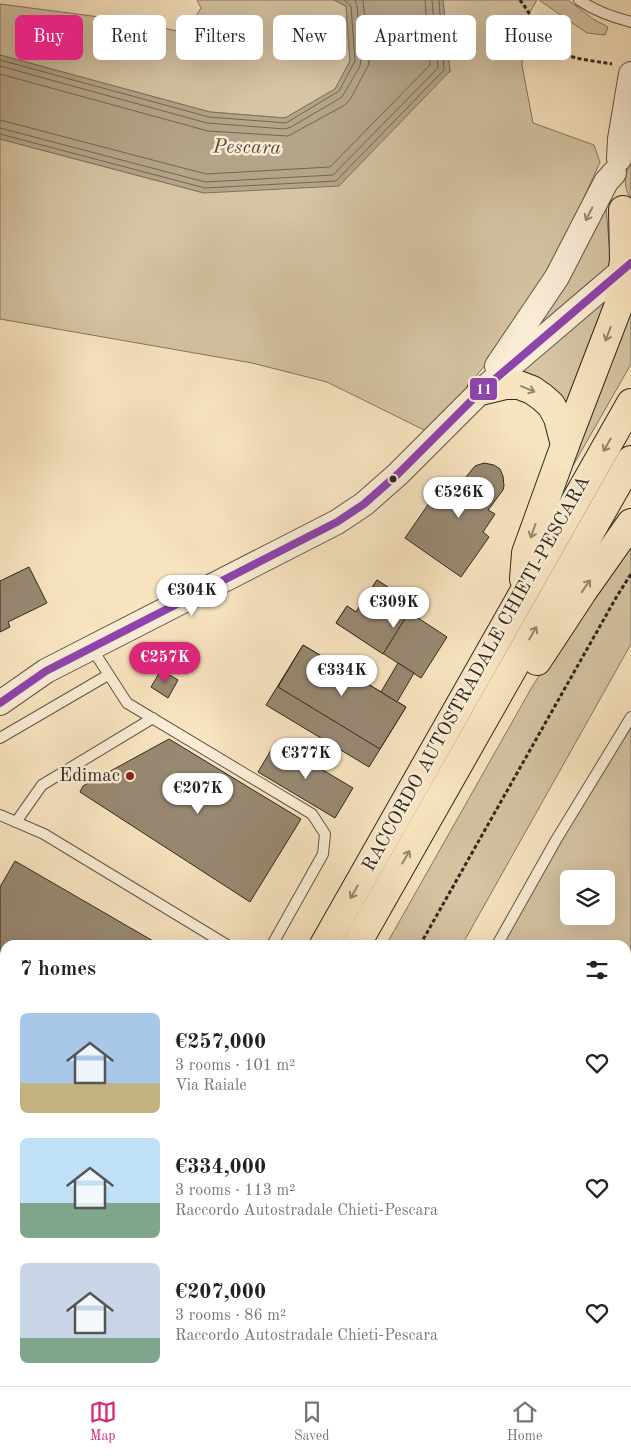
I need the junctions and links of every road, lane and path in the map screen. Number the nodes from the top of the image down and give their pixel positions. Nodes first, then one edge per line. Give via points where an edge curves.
1 (520, 0) edge
2 (579, 0) edge
3 (631, 22) edge
4 (622, 69) edge
5 (621, 159) edge
6 (627, 214) edge
7 (627, 266) edge
8 (481, 391) junction
9 (631, 402) edge
10 (565, 445) junction
11 (631, 460) edge
12 (631, 523) edge
13 (631, 574) edge
14 (524, 591) junction
15 (91, 647) junction
16 (108, 675) junction
17 (0, 703) edge
18 (631, 717) edge
19 (153, 718) junction
20 (0, 738) edge
21 (440, 797) junction
22 (0, 815) edge
23 (16, 822) junction
24 (219, 940) edge
25 (275, 940) edge
26 (327, 940) edge
27 (359, 940) edge
28 (423, 940) edge
29 (500, 940) edge

1 - 4 path via 560,52
2 - 3 lane via 610,17
4 - 5 street
5 - 6 street via 613,186 616,198
5 -> 8 street via 556,276
6 - 7 highway
7 - 8 street
7 -> 10 highway via 618,307
8 -> 10 highway via 506,385 532,390 551,405
8 - 15 street via 398,474 364,504 337,522
9 -> 14 highway, RACCORDO AUTOSTRADALE CHIETI-PESCARA
10 -> 14 highway via 526,553
21 -> 11 highway, RACCORDO AUTOSTRADALE CHIETI-PESCARA
21 -> 12 highway via 474,770 544,648
13 - 28 path
14 -> 26 highway, RACCORDO AUTOSTRADALE CHIETI-PESCARA
15 - 16 lane
15 - 17 street
16 - 19 lane via 127,702
16 - 20 lane
18 - 29 lane
19 - 23 lane via 42,785
19 - 25 lane via 312,814 325,834 323,854
27 -> 21 highway, RACCORDO AUTOSTRADALE CHIETI-PESCARA
22 - 23 lane
23 - 24 lane via 44,834

